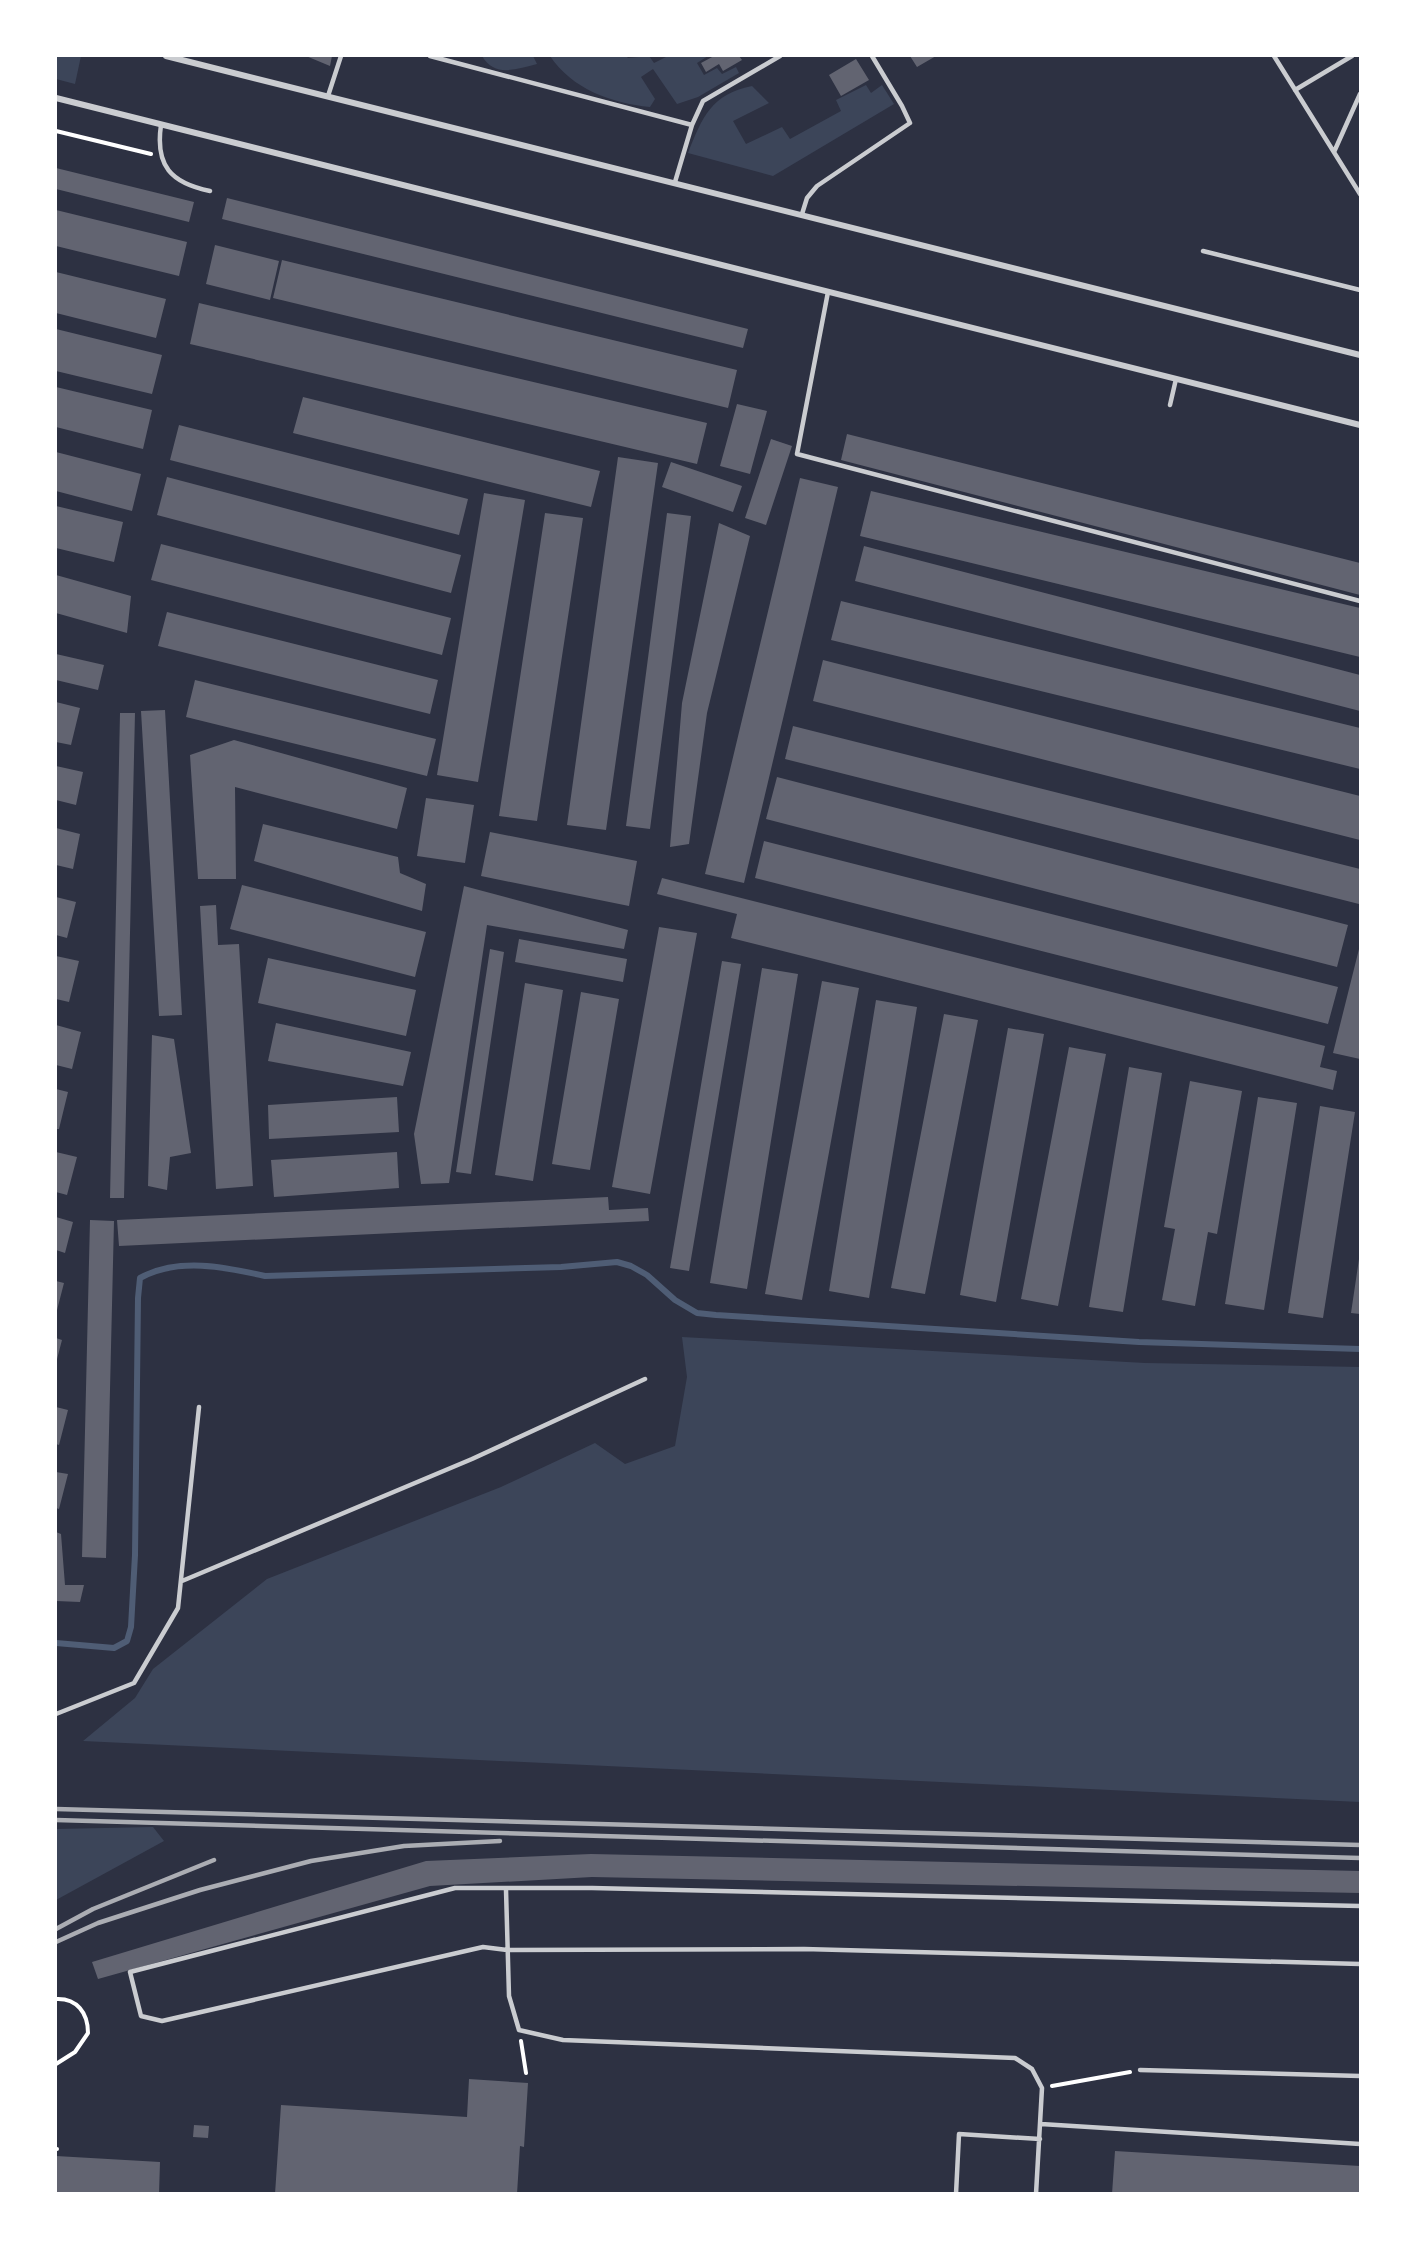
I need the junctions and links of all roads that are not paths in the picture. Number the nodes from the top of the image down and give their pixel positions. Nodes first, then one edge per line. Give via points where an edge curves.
1 (166, 56) edge
2 (341, 56) edge
3 (430, 56) edge
4 (780, 56) edge
5 (872, 56) edge
6 (1274, 56) edge
7 (1352, 56) edge
8 (1295, 90) junction
9 (1360, 94) edge
10 (328, 96) junction
11 (56, 98) edge
12 (161, 125) junction
13 (692, 125) junction
14 (1334, 152) junction
15 (675, 182) junction
16 (210, 191) dead end
17 (1360, 194) edge
18 (802, 214) junction
19 (1203, 251) dead end
20 (1360, 290) edge
21 (828, 292) junction
22 (1360, 355) edge
23 (1176, 379) junction
24 (1170, 405) dead end
25 (1360, 425) edge
26 (1360, 601) edge
27 (645, 1379) dead end
28 (199, 1407) dead end
29 (182, 1581) junction
30 (56, 1714) edge
31 (506, 1890) junction
32 (1360, 1906) edge
33 (507, 1950) junction
34 (1360, 1964) edge
35 (1140, 2070) road end
36 (1360, 2076) edge
37 (1041, 2124) junction
38 (1040, 2139) junction
39 (1360, 2144) edge
40 (956, 2193) edge
41 (1036, 2193) edge

1 - 10 street
2 - 10 lane
3 - 13 lane
4 - 13 lane via 703,101
5 - 18 lane via 910,123 817,186 807,198
6 - 8 lane
7 - 8 lane
8 - 14 lane
9 - 14 lane
10 - 15 street
11 - 12 street
12 - 16 lane via 165,168 191,187
12 - 21 street
13 - 15 lane
14 - 17 lane
15 - 18 street
18 - 22 street
19 - 20 lane
21 - 23 street
21 - 26 lane via 797,454
23 - 24 lane
23 - 25 street
27 - 29 lane via 472,1459
28 - 29 lane
29 - 30 lane via 178,1608 134,1683
31 - 32 lane via 592,1888
31 - 33 lane
31 - 33 lane via 455,1888 130,1972 141,2016 162,2021 483,1947
33 - 34 lane via 804,1949
33 - 37 lane via 509,1996 519,2030 562,2040 1016,2058 1032,2068 1042,2088
35 - 36 lane
37 - 38 lane
37 - 39 lane
38 - 40 lane via 960,2134
38 - 41 lane

